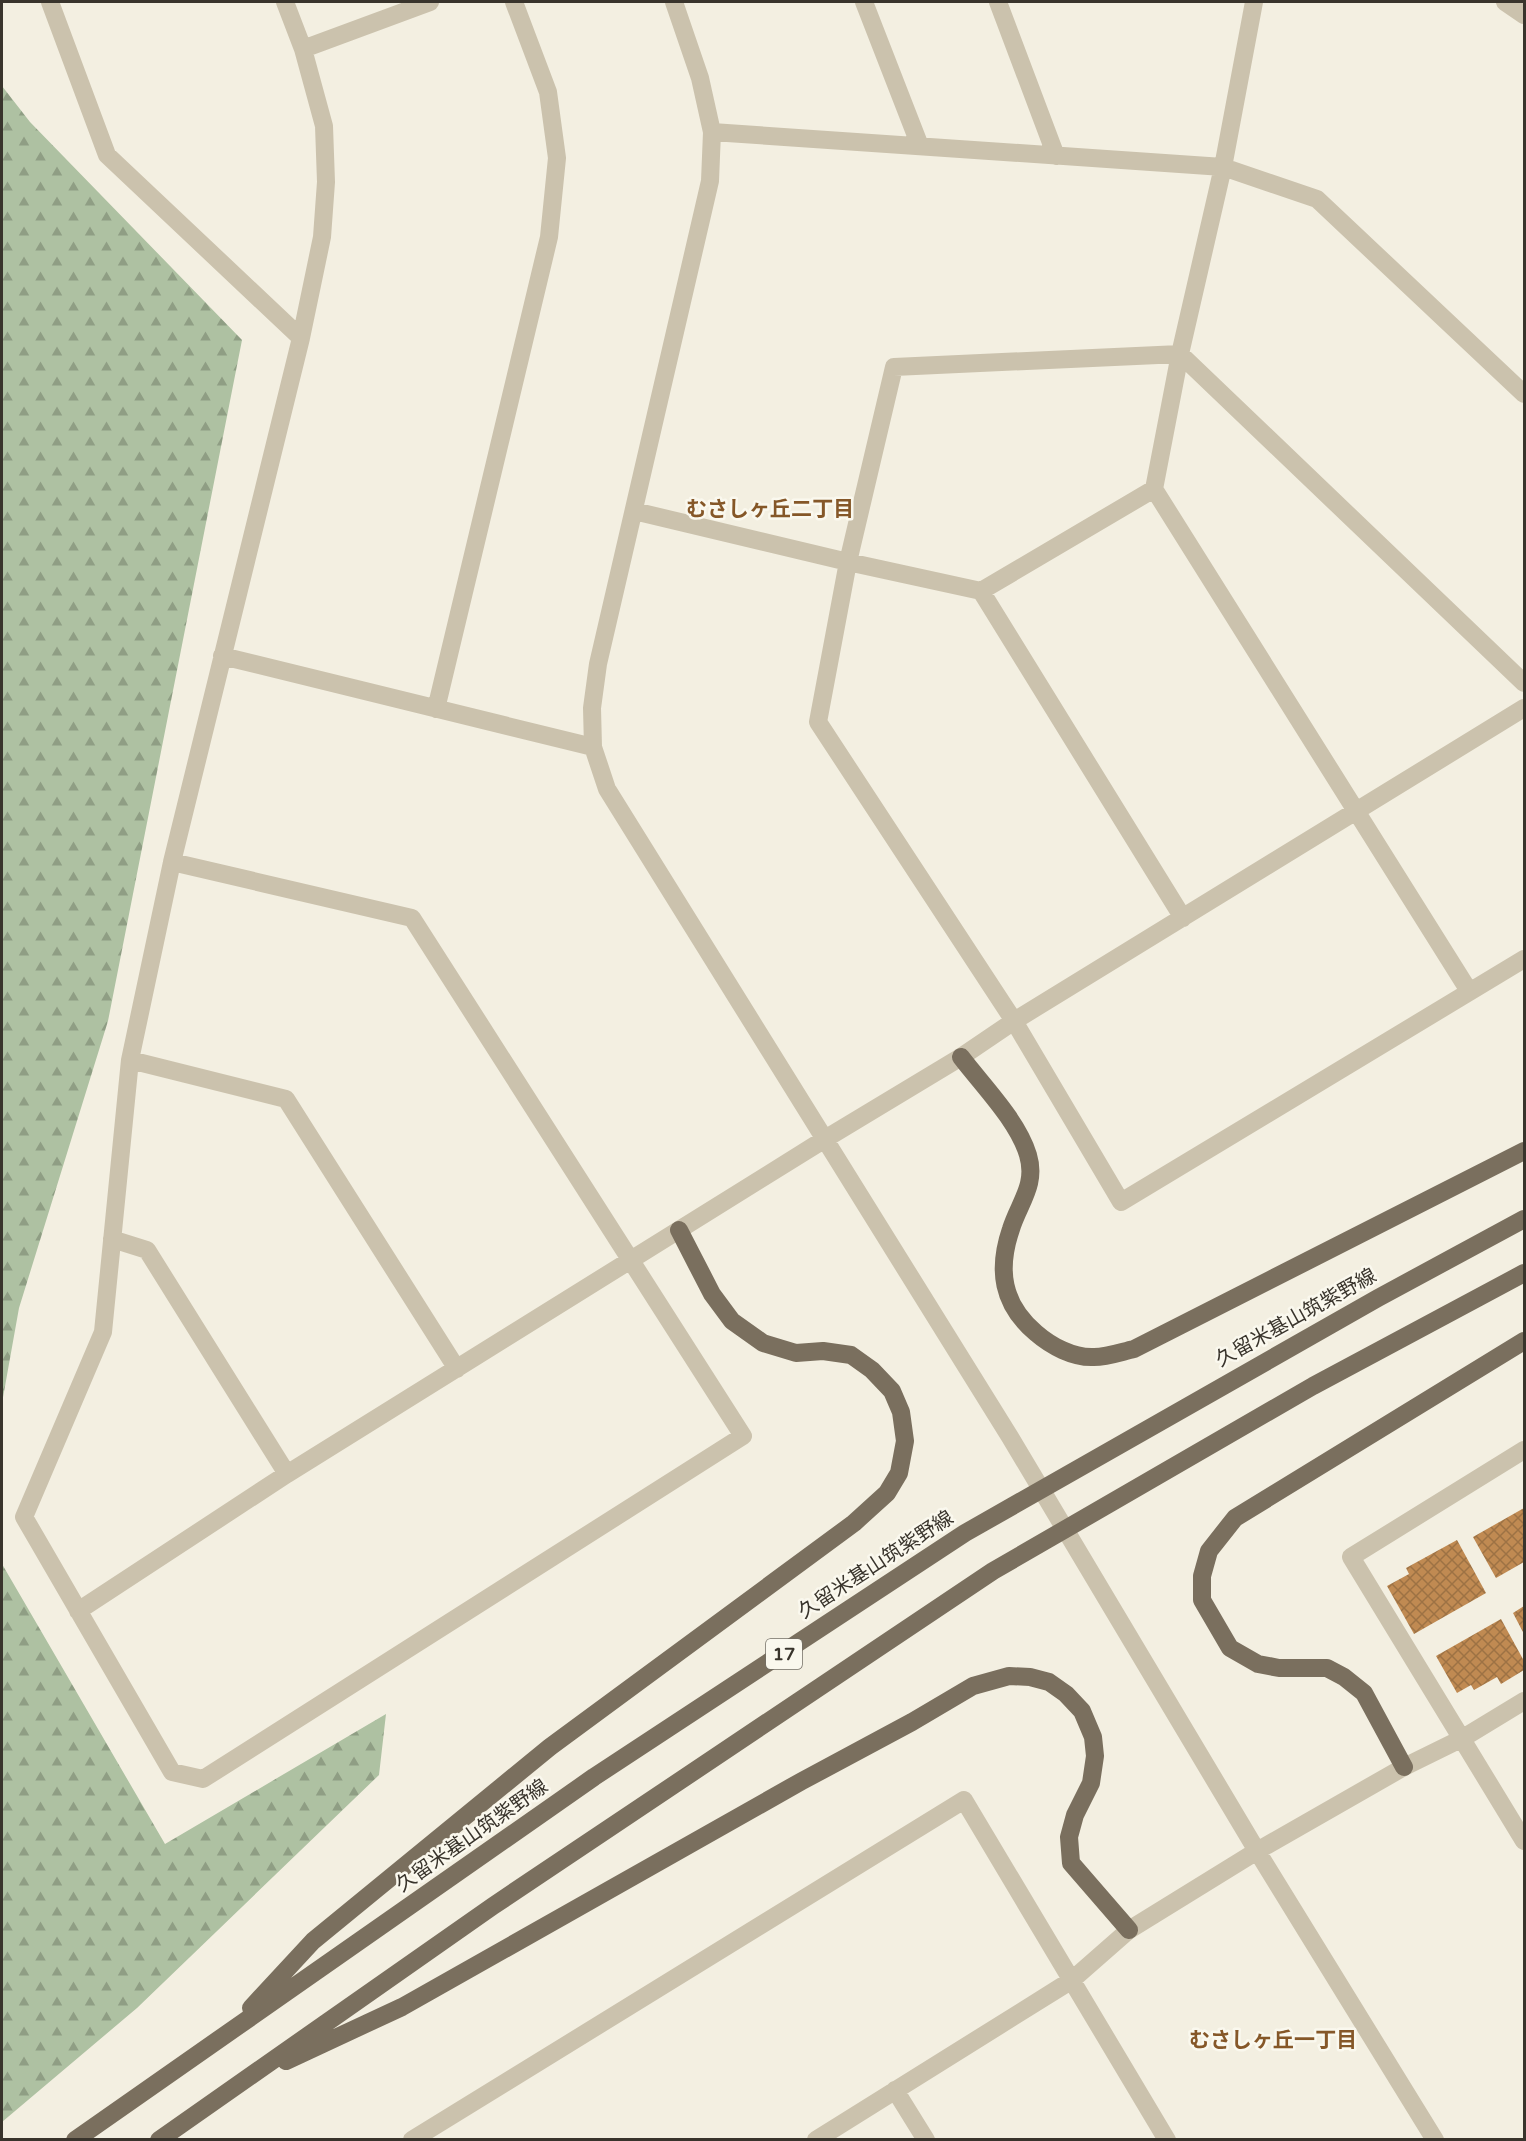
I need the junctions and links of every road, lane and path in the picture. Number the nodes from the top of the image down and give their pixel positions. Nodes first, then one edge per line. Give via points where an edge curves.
1 (50, 2) edge
2 (285, 2) edge
3 (430, 2) edge
4 (514, 2) edge
5 (674, 2) edge
6 (864, 2) edge
7 (998, 2) edge
8 (1254, 2) edge
9 (1505, 2) edge
10 (1524, 15) edge
11 (303, 49) junction
12 (712, 132) junction
13 (920, 146) junction
14 (1056, 156) junction
15 (1223, 167) junction
16 (301, 338) junction
17 (1180, 354) junction
18 (1524, 394) edge
19 (1154, 489) junction
20 (634, 511) junction
21 (848, 562) junction
22 (981, 591) junction
23 (222, 656) junction
24 (1524, 683) edge
25 (1524, 708) edge
26 (436, 709) junction
27 (593, 747) junction
28 (1358, 811) junction
29 (172, 862) junction
30 (1183, 918) junction
31 (1524, 959) edge
32 (1469, 991) junction
33 (1014, 1021) junction
34 (961, 1058) junction
35 (129, 1060) junction
36 (825, 1139) junction
37 (1524, 1151) edge
38 (1524, 1219) edge
39 (679, 1230) junction
40 (112, 1239) junction
41 (630, 1261) junction
42 (1524, 1273) edge
43 (1524, 1341) edge
44 (457, 1370) junction
45 (1524, 1450) edge
46 (287, 1474) junction
47 (78, 1611) junction
48 (1524, 1701) edge
49 (1463, 1738) junction
50 (1404, 1767) junction
51 (1524, 1841) edge
52 (1257, 1851) junction
53 (1129, 1930) junction
54 (1072, 1980) junction
55 (228, 2034) junction
56 (243, 2081) junction
57 (896, 2090) junction
58 (75, 2139) edge
59 (159, 2139) edge
60 (412, 2139) edge
61 (816, 2139) edge
62 (926, 2139) edge
63 (1167, 2139) edge
64 (1435, 2139) edge

1 - 16 street via 107,155
2 - 11 street
3 - 11 street
4 - 26 street via 549,92 557,158 549,237
5 - 12 street via 700,78
6 - 13 street
7 - 14 street
8 - 15 street
9 - 10 street
11 - 16 street via 324,126 326,182 322,237
12 - 13 street
12 - 20 street via 710,182
13 - 14 street
14 - 15 street
15 - 17 street
15 - 18 street via 1317,199
16 - 23 street
17 - 19 street
17 - 21 street via 894,367
17 - 24 street
19 - 22 street
19 - 28 street
20 - 21 street
20 - 27 street via 598,664 592,708
21 - 22 street
21 - 33 street via 818,722
22 - 30 street
23 - 26 street
23 - 29 street
25 - 28 street
26 - 27 street
27 - 36 street via 608,789
28 - 30 street
28 - 32 street
29 - 35 street
29 - 41 street via 412,918
30 - 33 street
31 - 32 street
32 - 33 street via 1121,1202
33 - 34 street
34 - 36 street
34 - 37 main road via 1013,1124 1029,1156 1030,1186 1006,1251 1003,1274 1008,1299 1025,1324 1042,1338 1065,1352 1093,1358 1134,1349
35 - 40 street
35 - 44 street via 286,1099
36 - 39 street
36 - 52 street via 1010,1437
38 - 55 main road, 久留米基山筑紫野線 / 17 via 965,1533 594,1778
39 - 41 street
39 - 55 main road via 712,1294 732,1321 764,1343 796,1353 851,1355 892,1391 901,1412 905,1441 898,1473 887,1493 854,1523 550,1747 313,1941
40 - 46 street via 147,1250
40 - 47 street via 103,1332 24,1517
41 - 44 street
41 - 47 street via 743,1436 203,1779 172,1772
42 - 56 main road, 17 via 1313,1386 993,1571 493,1906
43 - 50 main road via 1235,1518 1209,1551 1202,1576 1202,1600 1230,1648 1258,1664 1327,1668 1344,1677 1364,1693
44 - 46 street
45 - 49 street via 1351,1557
46 - 47 street
48 - 49 street
49 - 50 street
49 - 51 street
50 - 52 street
52 - 53 street
52 - 64 street
53 - 54 street
53 - 56 main road via 1071,1863 1069,1837 1091,1783 1095,1756 1093,1737 1082,1711 1049,1682 1009,1676 973,1686 402,2007
54 - 57 street
54 - 60 street via 964,1800
54 - 63 street
55 - 58 main road, 久留米基山筑紫野線 / 17
56 - 59 main road, 17
57 - 61 street
57 - 62 street

